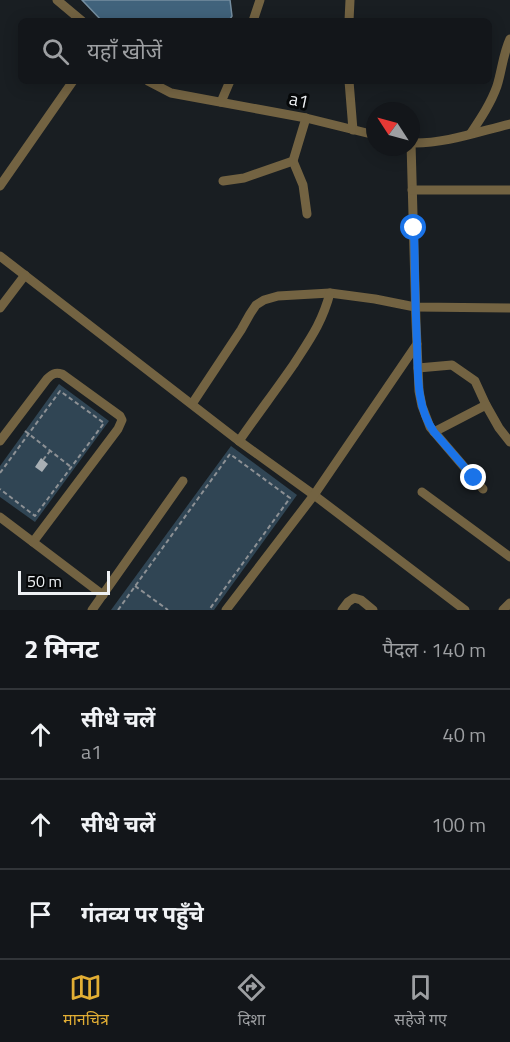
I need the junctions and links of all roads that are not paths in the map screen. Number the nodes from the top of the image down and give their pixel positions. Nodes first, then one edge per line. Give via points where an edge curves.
1 (57, 0) edge
2 (260, 0) edge
3 (350, 0) edge
4 (78, 18) edge
5 (254, 18) edge
6 (349, 18) edge
7 (510, 39) edge
8 (71, 84) edge
9 (154, 84) edge
10 (229, 84) edge
11 (349, 84) edge
12 (221, 102) junction
13 (306, 118) junction
14 (510, 124) edge
15 (353, 130) junction
16 (366, 133) edge
17 (471, 133) junction
18 (420, 143) edge
19 (411, 156) edge
20 (292, 161) junction
21 (223, 181) dead end
22 (0, 186) edge
23 (412, 190) junction
24 (510, 190) edge
25 (307, 214) dead end
26 (0, 256) edge
27 (25, 275) junction
28 (330, 293) junction
29 (415, 307) junction
30 (0, 308) edge
31 (510, 308) edge
32 (417, 344) junction
33 (418, 368) junction
34 (192, 404) junction
35 (486, 405) junction
36 (434, 432) junction
37 (0, 441) edge
38 (239, 441) junction
39 (510, 442) edge
40 (183, 481) dead end
41 (483, 489) dead end
42 (422, 492) dead end
43 (314, 495) junction
44 (0, 517) edge
45 (33, 542) junction
46 (510, 557) edge
47 (103, 595) junction
48 (510, 603) edge
49 (92, 610) edge
50 (226, 610) edge
51 (342, 610) edge
52 (373, 610) edge
53 (465, 610) edge
54 (503, 610) edge

1 - 4 street
2 - 5 street
3 - 6 street
7 - 17 street via 497,87
8 - 22 street
9 - 12 street, a1 via 171,93
10 - 12 street
11 - 15 street
12 - 13 street, a1
13 - 15 street, a1
13 - 20 street
14 - 17 street
15 - 16 street, a1
17 - 18 street
19 - 23 street
20 - 21 street
20 - 25 street via 303,185
23 - 24 street
23 - 29 street
26 - 27 street
27 - 30 street
27 - 34 street
28 - 29 street
28 - 34 street via 278,296 256,305
28 - 38 street via 312,336
29 - 31 street
29 - 32 street
32 - 33 street
32 - 43 street
33 - 35 street via 452,365 475,381
33 - 36 street via 422,406
34 - 38 street
35 - 36 street
35 - 39 street
36 - 41 street
37 - 45 street via 51,374 57,372 122,420
38 - 43 street
40 - 47 street
42 - 46 street
43 - 50 street
43 - 53 street
44 - 45 street
45 - 47 street
47 - 49 street
48 - 54 street
51 - 52 street via 354,598

